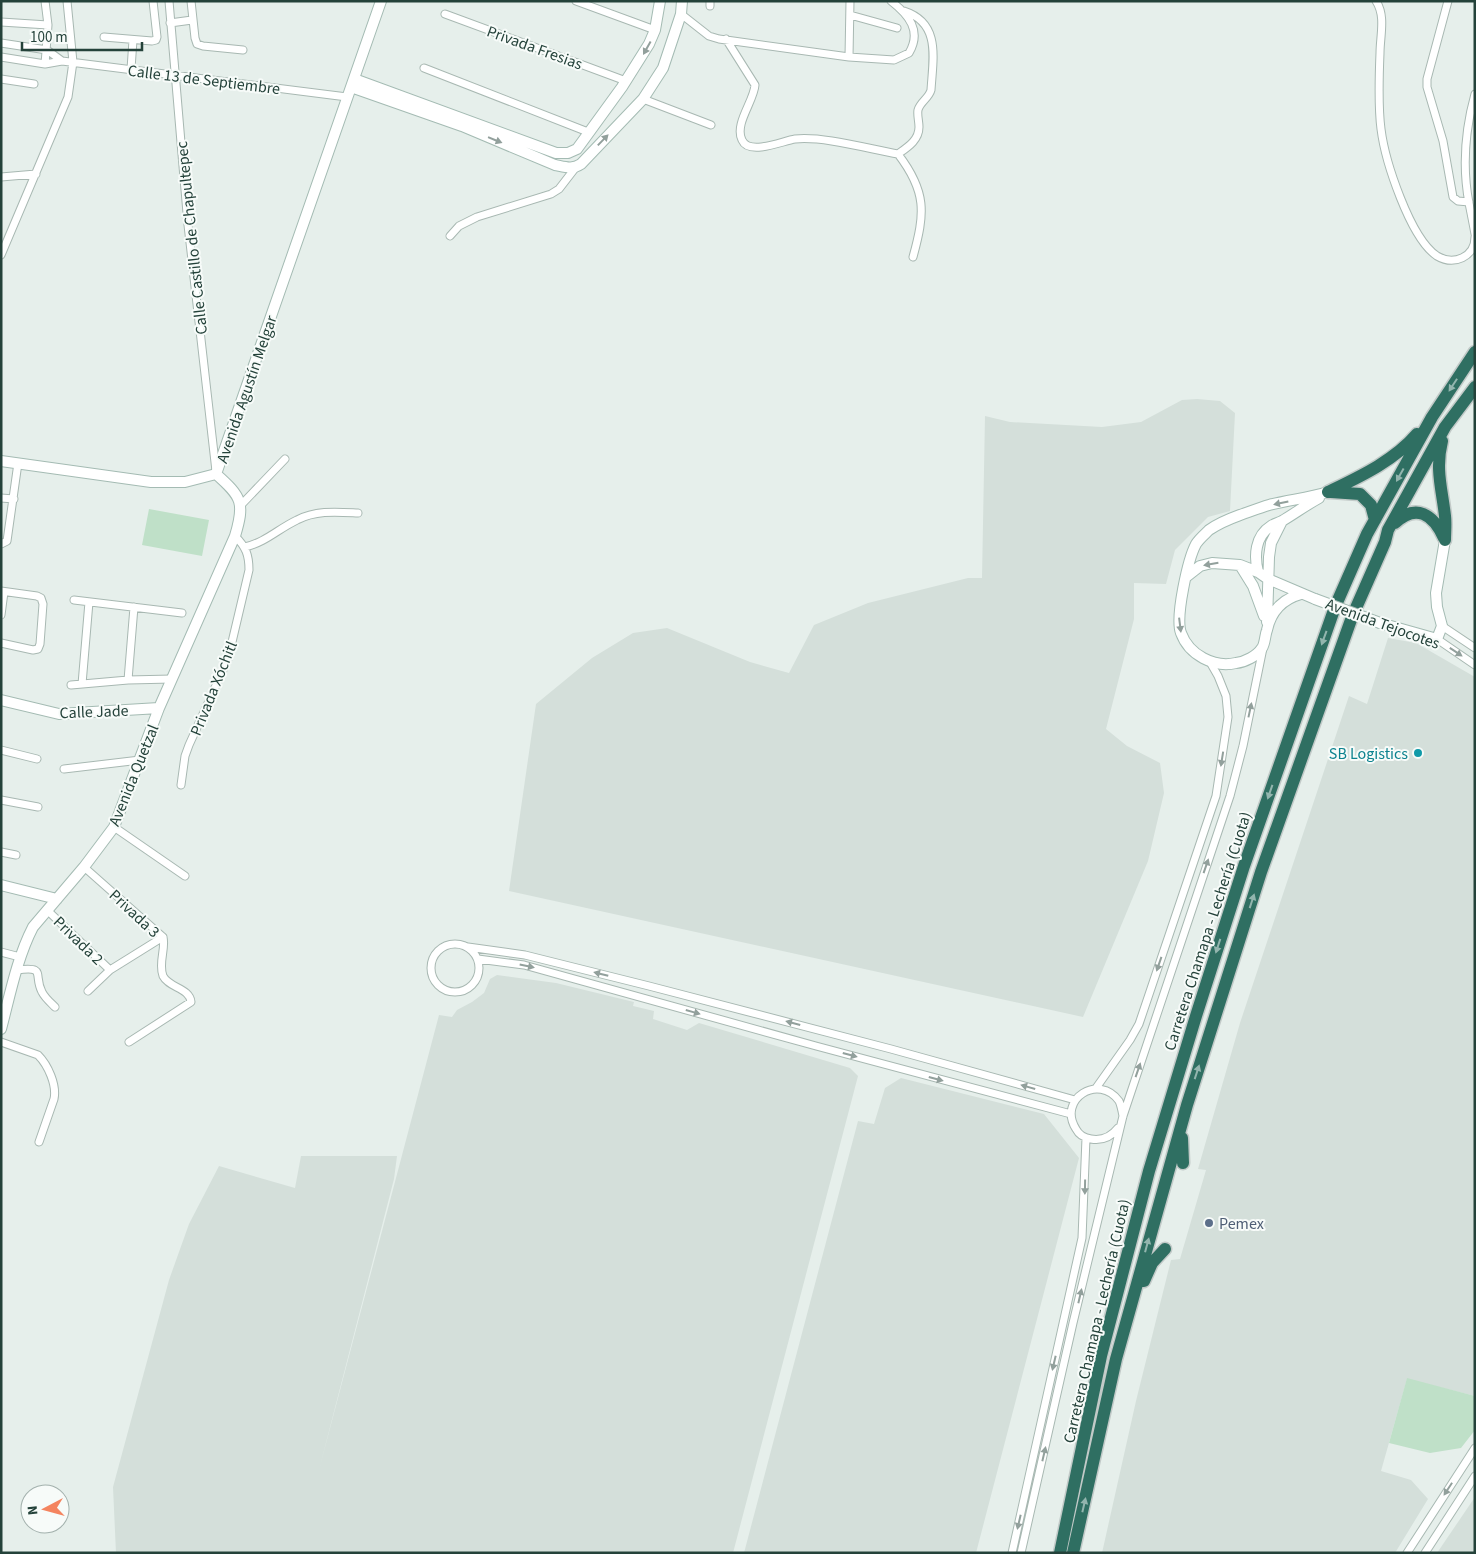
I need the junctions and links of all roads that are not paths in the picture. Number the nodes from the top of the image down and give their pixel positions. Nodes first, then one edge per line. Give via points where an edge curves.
1 (45, 1) edge
2 (68, 1) edge
3 (153, 1) edge
4 (168, 1) edge
5 (190, 1) edge
6 (576, 1) edge
7 (660, 1) edge
8 (682, 1) edge
9 (850, 1) edge
10 (891, 1) edge
11 (1376, 1) edge
12 (1448, 1) edge
13 (379, 4) edge
14 (904, 11) junction
15 (445, 14) dead end
16 (681, 14) junction
17 (850, 15) junction
18 (192, 20) junction
19 (1, 22) edge
20 (170, 23) junction
21 (48, 25) junction
22 (897, 28) dead end
23 (656, 30) junction
24 (104, 36) dead end
25 (726, 39) junction
26 (133, 40) junction
27 (1, 43) edge
28 (47, 50) junction
29 (243, 50) dead end
30 (1, 58) edge
31 (849, 58) junction
32 (62, 61) junction
33 (73, 62) junction
34 (45, 64) junction
35 (424, 68) dead end
36 (131, 70) junction
37 (175, 75) junction
38 (1, 80) edge
39 (626, 81) junction
40 (352, 83) junction
41 (34, 84) dead end
42 (1475, 94) edge
43 (347, 97) junction
44 (643, 99) junction
45 (464, 122) junction
46 (711, 125) dead end
47 (588, 132) junction
48 (575, 151) junction
49 (564, 154) junction
50 (898, 154) junction
51 (575, 166) junction
52 (36, 174) junction
53 (1, 177) edge
54 (1469, 202) junction
55 (1475, 235) edge
56 (450, 236) dead end
57 (1, 256) edge
58 (913, 257) dead end
59 (1475, 352) edge
60 (1475, 387) edge
61 (1432, 417) junction
62 (1445, 427) junction
63 (285, 459) dead end
64 (1, 461) edge
65 (18, 463) junction
66 (216, 474) junction
67 (1328, 492) junction
68 (1, 498) edge
69 (14, 499) junction
70 (241, 505) junction
71 (358, 513) dead end
72 (1375, 520) junction
73 (1282, 521) junction
74 (1388, 530) junction
75 (235, 536) junction
76 (1445, 540) junction
77 (1, 544) edge
78 (245, 547) junction
79 (1240, 565) junction
80 (1258, 572) junction
81 (1186, 577) junction
82 (1268, 579) junction
83 (2, 592) edge
84 (1301, 594) junction
85 (74, 600) dead end
86 (89, 602) junction
87 (134, 607) junction
88 (182, 613) dead end
89 (1, 615) edge
90 (1268, 626) junction
91 (1442, 626) junction
92 (1437, 639) junction
93 (1, 644) edge
94 (1263, 648) junction
95 (1475, 648) edge
96 (1210, 662) junction
97 (1475, 665) edge
98 (172, 679) junction
99 (128, 680) junction
100 (82, 684) junction
101 (71, 685) dead end
102 (1, 700) edge
103 (159, 708) junction
104 (1, 750) edge
105 (37, 759) dead end
106 (140, 760) junction
107 (64, 769) dead end
108 (181, 786) dead end
109 (1, 800) edge
110 (38, 807) dead end
111 (114, 827) junction
112 (1, 852) edge
113 (16, 855) dead end
114 (84, 867) junction
115 (185, 876) dead end
116 (1, 885) edge
117 (57, 899) junction
118 (48, 910) junction
119 (163, 937) junction
120 (468, 947) junction
121 (1, 952) edge
122 (20, 957) junction
123 (478, 959) junction
124 (17, 970) junction
125 (110, 970) junction
126 (88, 991) dead end
127 (55, 1008) dead end
128 (1, 1029) edge
129 (1, 1042) edge
130 (129, 1042) dead end
131 (1096, 1088) junction
132 (1075, 1100) junction
133 (1187, 1105) junction
134 (1071, 1114) junction
135 (1123, 1116) junction
136 (1120, 1125) junction
137 (1086, 1138) junction
138 (39, 1142) dead end
139 (1183, 1163) dead end
140 (1165, 1249) dead end
141 (1116, 1358) junction
142 (1475, 1448) edge
143 (1475, 1476) edge
144 (1012, 1553) edge
145 (1021, 1553) edge
146 (1060, 1553) edge
147 (1073, 1553) edge
148 (1407, 1553) edge
149 (1425, 1553) edge

1 - 21 street
2 - 33 street
3 - 26 street via 156,40
4 - 20 street, Calle Castillo de Chapultepec
5 - 18 street
6 - 23 street
7 - 23 main road
8 - 16 main road
9 - 17 street
10 - 14 street
11 - 55 street via 1382,17 1381,128 1409,220 1426,246 1446,260 1463,258 1471,252
12 - 54 street via 1427,87 1443,141 1453,197
13 - 40 main road, Avenida Agustín Melgar
14 - 31 street via 915,38 909,53 894,60
14 - 50 street via 924,21 931,35 932,90 918,110 918,134 909,147
15 - 39 street, Privada Fresias
16 - 25 street via 708,36
16 - 44 main road via 663,68
17 - 22 street
17 - 31 street
18 - 20 street
18 - 29 street via 199,45
19 - 21 street
20 - 37 street, Calle Castillo de Chapultepec
21 - 28 street
23 -> 39 main road
24 - 26 street
25 - 31 street
25 - 50 street via 755,85 740,128 741,139 746,145 758,147 796,139 816,139
26 - 36 street
27 - 28 street
28 - 32 street
28 - 34 street
30 - 34 street, Calle 13 de Septiembre
32 - 33 street, Calle 13 de Septiembre
32 - 34 street, Calle 13 de Septiembre
33 - 36 street, Calle 13 de Septiembre
33 - 52 street via 68,97
35 - 47 street
36 - 37 street, Calle 13 de Septiembre
37 - 43 street, Calle 13 de Septiembre
37 - 66 street, Calle Castillo de Chapultepec
38 - 41 street
39 - 47 main road
40 - 43 main road, Avenida Agustín Melgar
40 - 45 main road
42 - 54 street via 1464,146
43 - 66 main road, Avenida Agustín Melgar
44 - 46 street
51 -> 44 main road
45 - 49 main road
45 -> 51 main road
47 - 48 main road
48 - 49 main road
48 - 51 street via 580,155
49 - 51 street via 562,160
50 - 58 street via 918,186 921,200 919,236
51 - 56 street via 559,189 551,194 477,217 459,226
52 - 53 street
52 - 57 street
54 - 55 street
59 -> 61 highway, Carretera Chamapa - Lechería (Cuota)
60 - 62 highway, Carretera Chamapa - Lechería (Cuota)
61 - 67 highway via 1394,456
61 -> 72 highway, Carretera Chamapa - Lechería (Cuota)
62 - 74 highway, Carretera Chamapa - Lechería (Cuota)
62 - 76 highway via 1438,467
63 - 70 street
64 - 65 main road, Avenida Agustín Melgar
65 - 66 main road, Avenida Agustín Melgar via 151,482 185,482
65 - 69 street
66 - 70 main road via 237,494
67 - 72 highway via 1360,494 1371,505
67 - 73 main road
67 -> 81 main road via 1267,506 1219,523 1197,542
68 - 69 street
69 - 77 street via 8,541
70 - 75 main road, Avenida Quetzal
71 - 78 street via 311,514 259,543
72 -> 146 highway, Carretera Chamapa - Lechería (Cuota) via 1332,616 1244,866 1196,1016 1149,1171 1101,1356
73 - 80 main road via 1269,527 1258,542 1255,560
73 - 82 main road via 1271,543
74 - 76 highway via 1402,516 1419,513 1435,521
133 -> 74 highway, Carretera Chamapa - Lechería (Cuota) via 1264,862 1352,617
75 - 78 street
75 - 98 main road, Avenida Quetzal
76 - 91 main road via 1436,593
78 - 108 street, Privada Xóchitl via 250,570 228,658 189,745
79 - 80 main road, Avenida Tejocotes
79 -> 81 main road via 1212,563 1200,566
79 - 90 main road via 1260,602
80 - 82 main road, Avenida Tejocotes
81 -> 96 main road via 1179,620 1181,633 1189,646
82 - 84 main road, Avenida Tejocotes
82 - 90 main road
83 - 89 street
83 - 93 street via 37,596 43,604 38,649
84 - 90 main road via 1279,605
84 - 92 main road, Avenida Tejocotes, bridge via 1380,623
85 - 86 street
86 - 87 street
86 - 100 street
87 - 88 street
87 - 99 street
90 - 94 main road
91 - 92 main road
91 - 95 street, Avenida Tejocotes
92 -> 97 street, Avenida Tejocotes
94 - 96 main road via 1238,663
135 -> 94 street via 1230,796
96 -> 131 street via 1226,696 1228,717 1216,796 1139,1024
98 - 99 street
98 - 103 main road, Avenida Quetzal
99 - 100 street
100 - 101 street
102 - 103 main road, Calle Jade via 59,714
103 - 106 main road, Avenida Quetzal
104 - 105 street
106 - 107 street
106 - 111 main road, Avenida Quetzal
109 - 110 street
111 - 114 main road, Avenida Quetzal
111 - 115 street
112 - 113 street
114 - 117 main road, Avenida Quetzal
114 - 119 street, Privada 3
116 - 117 main road
117 - 118 main road, Avenida Quetzal
118 - 122 main road, Avenida Quetzal via 33,927
118 - 125 street, Privada 2
119 - 125 street, Privada 2
119 - 130 street, Privada 3 via 163,976 188,994 191,1002
120 - 123 street
120 - 123 street via 454,943 441,948 433,959 431,972 437,985 449,992 462,992 474,985 480,973
132 -> 120 street via 649,986 525,955
121 - 122 street
122 - 124 main road, Avenida Quetzal
123 -> 134 street via 524,965
124 - 127 street via 35,970 42,993
124 - 128 main road, Avenida Quetzal
125 - 126 street, Privada 2
129 - 138 street via 38,1055 54,1085 54,1099
131 - 132 street
131 - 135 street via 1110,1092 1120,1102
132 - 134 street
133 - 139 highway via 1181,1140
141 -> 133 highway, Carretera Chamapa - Lechería (Cuota)
134 - 137 street via 1073,1124
135 - 136 street
136 - 137 street via 1112,1136 1099,1140
145 -> 136 street
137 -> 144 street via 1082,1238
140 - 141 highway via 1144,1278
147 -> 141 highway, Carretera Chamapa - Lechería (Cuota)
142 -> 148 street
143 - 149 street

